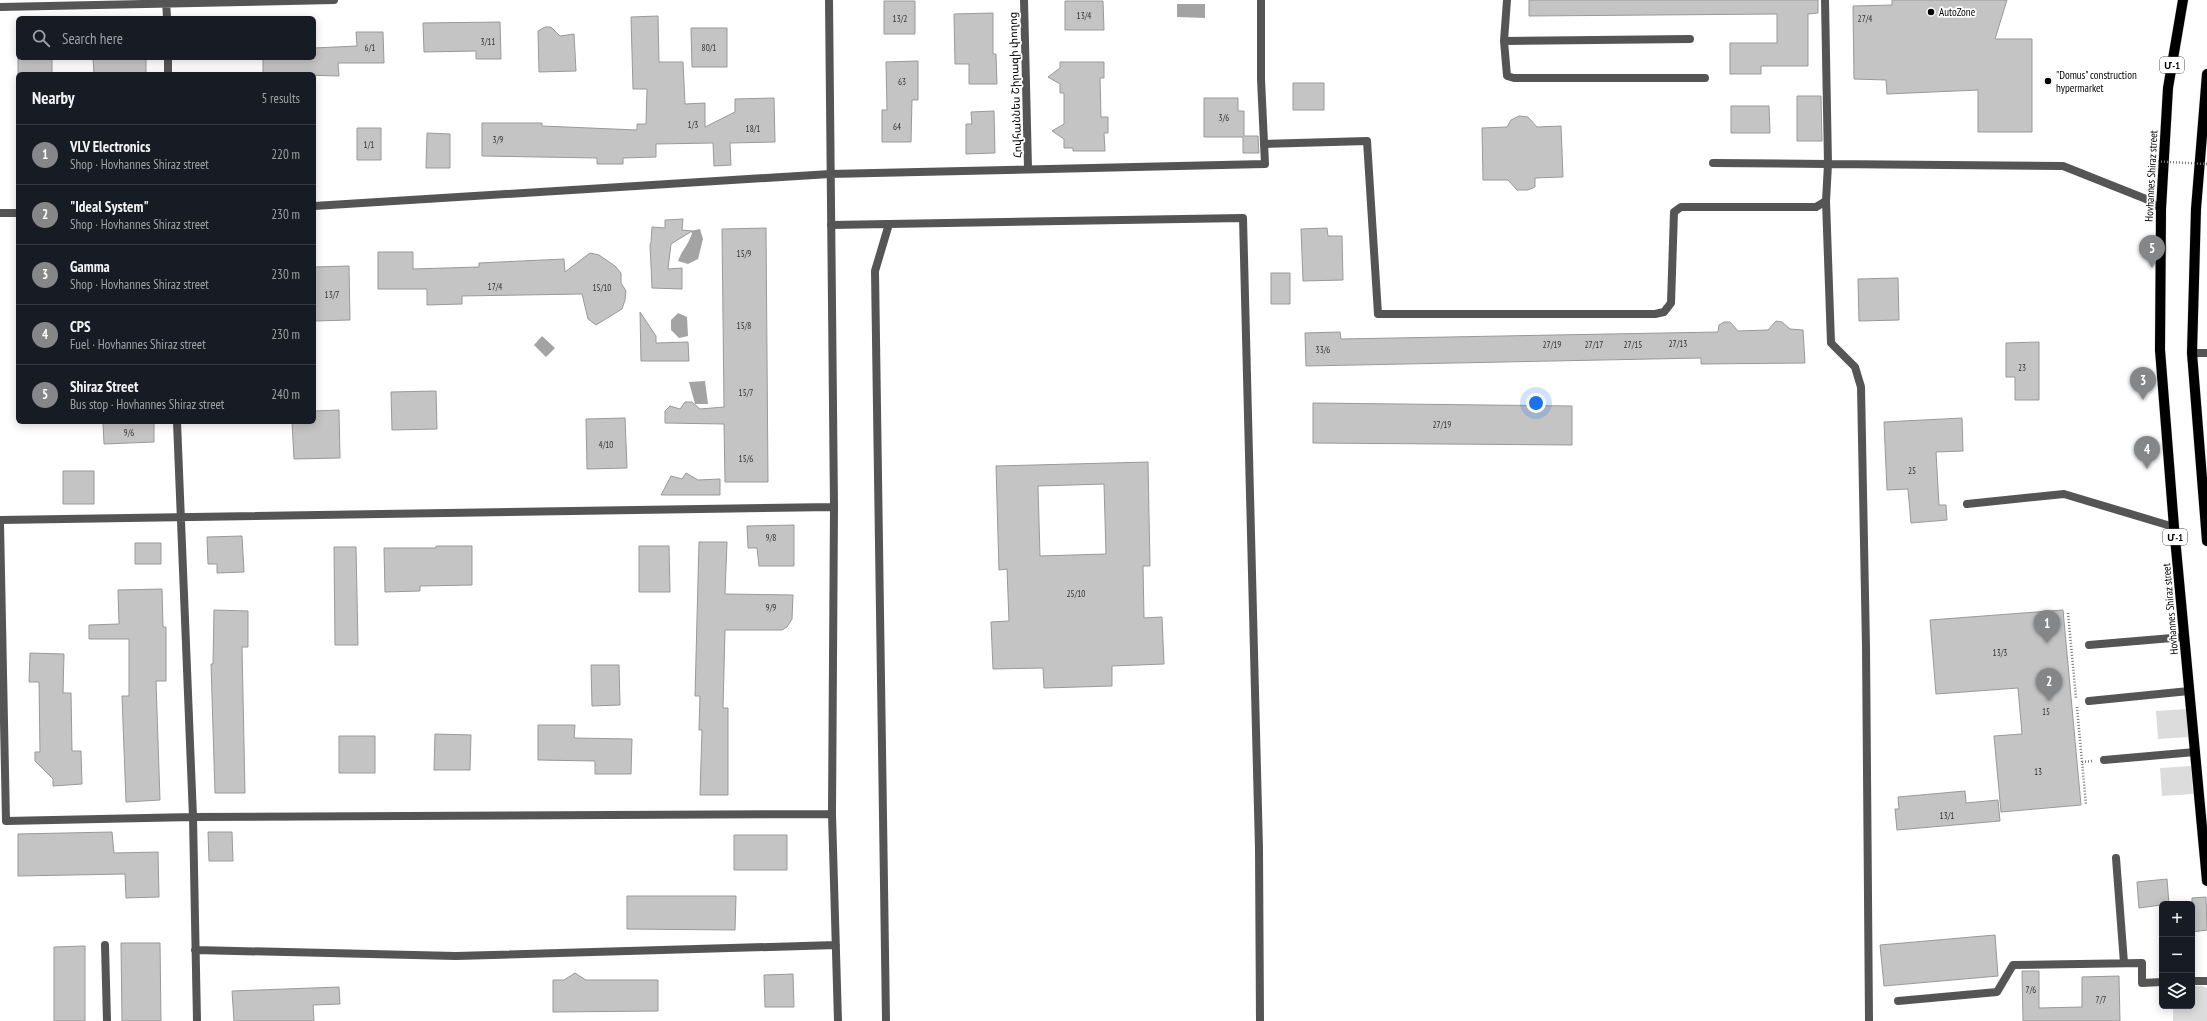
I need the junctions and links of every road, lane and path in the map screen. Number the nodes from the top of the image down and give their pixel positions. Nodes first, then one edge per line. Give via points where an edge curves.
1 (334, 0) edge
2 (830, 0) edge
3 (1024, 0) edge
4 (1261, 0) edge
5 (1507, 0) edge
6 (1825, 0) edge
7 (2183, 0) edge
8 (166, 2) edge
9 (0, 7) edge
10 (167, 16) edge
11 (1690, 39) dead end
12 (1504, 40) junction
13 (168, 60) edge
14 (168, 72) edge
15 (2207, 74) edge
16 (1705, 78) dead end
17 (2206, 88) edge
18 (1264, 144) junction
19 (2149, 161) dead end
20 (1713, 163) dead end
21 (1828, 164) junction
22 (2207, 164) edge
23 (1028, 168) junction
24 (830, 174) junction
25 (1826, 201) junction
26 (316, 206) edge
27 (2161, 209) junction
28 (0, 213) edge
29 (16, 213) edge
30 (889, 224) junction
31 (831, 225) junction
32 (2192, 353) junction
33 (2207, 353) edge
34 (177, 424) edge
35 (1968, 504) dead end
36 (834, 507) junction
37 (180, 518) junction
38 (0, 520) edge
39 (0, 523) edge
40 (2174, 527) junction
41 (2207, 541) edge
42 (2184, 637) junction
43 (2089, 645) dead end
44 (2189, 691) junction
45 (2089, 700) dead end
46 (2195, 752) junction
47 (2104, 760) dead end
48 (832, 814) junction
49 (193, 817) junction
50 (2116, 858) dead end
51 (2207, 881) edge
52 (104, 945) dead end
53 (836, 945) junction
54 (195, 950) junction
55 (2124, 963) junction
56 (2207, 981) edge
57 (2159, 982) edge
58 (2195, 982) edge
59 (1898, 1001) dead end
60 (107, 1021) edge
61 (197, 1021) edge
62 (838, 1021) edge
63 (886, 1021) edge
64 (1260, 1021) edge
65 (1869, 1021) edge

1 - 8 street
2 - 24 street
3 - 23 street, Հովհաննես Շիրազի փողոց
4 - 18 street
5 - 12 street
6 - 21 street
7 - 27 main road, Hovhannes Shiraz street / Մ-1 via 2168,88
8 - 9 street
8 - 10 street
11 - 12 street
12 - 16 street via 1507,76 1514,78
13 - 14 street
15 - 17 main road
17 - 32 main road via 2196,209
18 - 23 street via 1265,164
18 - 25 street via 1367,141 1378,314 1664,312 1671,303 1674,212 1681,207 1816,207
19 - 22 path, bridge
20 - 21 street
21 - 25 street
21 - 27 street via 2063,166 2146,199
23 - 24 street
24 - 26 street
24 - 31 street
25 - 65 street via 1831,343 1855,367 1861,387
27 - 40 main road, Hovhannes Shiraz street / Մ-1 via 2160,350
28 - 29 street
30 - 31 street
30 - 63 street via 875,271
30 - 64 street via 1243,218 1259,849
31 - 36 street
32 - 33 street
32 - 41 main road
34 - 37 street
35 - 40 street via 2064,494
36 - 37 street
36 - 48 street
37 - 38 street
37 - 49 street
39 - 49 street via 6,821
40 - 42 main road, Hovhannes Shiraz street / Մ-1
42 - 43 street
42 - 44 main road, Hovhannes Shiraz street / Մ-1
44 - 45 street
44 - 46 main road, Hovhannes Shiraz street / Մ-1
46 - 47 street
46 - 51 main road, Hovhannes Shiraz street / Մ-1
48 - 49 street
48 - 53 street
49 - 54 street
50 - 55 street
52 - 60 street
53 - 54 street via 456,956
53 - 62 street
54 - 61 street
55 - 57 street via 2142,963 2142,983
55 - 59 street via 2013,965 1997,992
56 - 58 street

